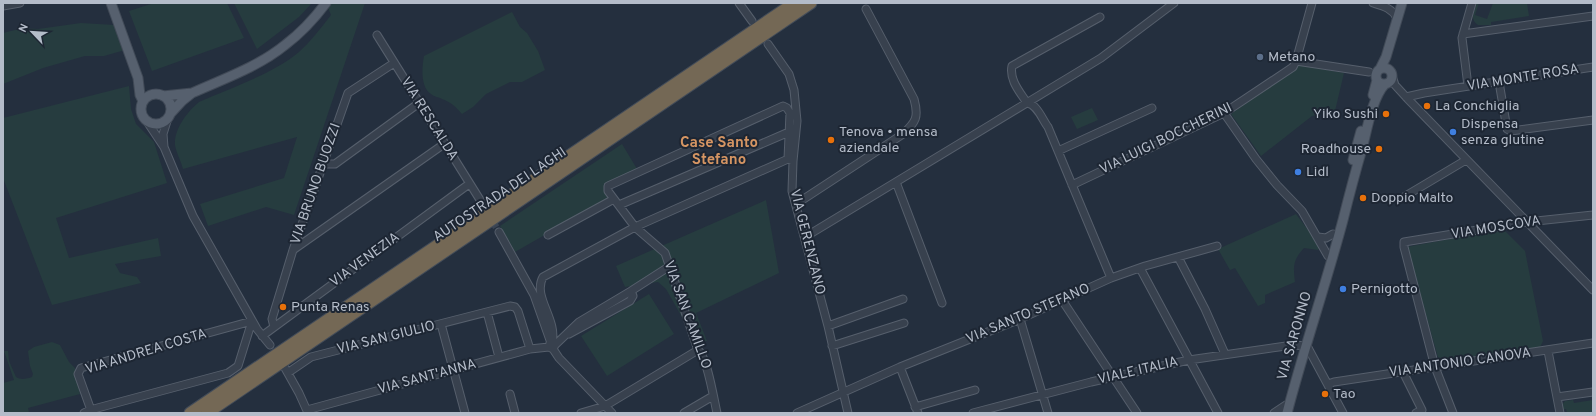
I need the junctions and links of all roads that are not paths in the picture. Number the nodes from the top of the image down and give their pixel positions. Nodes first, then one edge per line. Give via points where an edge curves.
1 (20, 3) edge
2 (111, 3) edge
3 (326, 3) edge
4 (740, 3) edge
5 (794, 3) edge
6 (811, 3) edge
7 (1174, 3) edge
8 (1312, 3) edge
9 (1372, 3) edge
10 (1402, 3) edge
11 (1472, 3) edge
12 (3, 6) edge
13 (866, 9) dead end
14 (1593, 16) edge
15 (1100, 17) dead end
16 (1397, 18) junction
17 (752, 20) dead end
18 (376, 34) dead end
19 (1463, 34) junction
20 (768, 44) dead end
21 (1296, 61) junction
22 (394, 63) junction
23 (1593, 67) edge
24 (1383, 77) junction
25 (138, 78) junction
26 (1499, 82) junction
27 (1468, 86) junction
28 (192, 93) junction
29 (151, 95) junction
30 (163, 96) junction
31 (1406, 97) junction
32 (143, 101) junction
33 (419, 103) junction
34 (1027, 103) junction
35 (1152, 108) dead end
36 (1224, 113) junction
37 (169, 116) junction
38 (1593, 120) edge
39 (148, 122) junction
40 (789, 132) junction
41 (444, 144) junction
42 (164, 147) junction
43 (1058, 151) junction
44 (790, 160) junction
45 (1466, 160) junction
46 (323, 164) junction
47 (896, 182) junction
48 (469, 184) junction
49 (1072, 185) junction
50 (1402, 198) dead end
51 (616, 202) junction
52 (482, 203) tunnel mouth
53 (796, 204) junction
54 (1593, 215) edge
55 (1527, 222) junction
56 (635, 227) junction
57 (499, 232) tunnel mouth
58 (1333, 234) junction
59 (548, 235) dead end
60 (804, 236) junction
61 (1318, 238) junction
62 (1217, 246) dead end
63 (293, 250) junction
64 (1328, 256) junction
65 (1178, 257) junction
66 (670, 266) junction
67 (1140, 268) junction
68 (1328, 268) junction
69 (1111, 278) junction
70 (1593, 290) edge
71 (903, 299) dead end
72 (1062, 300) junction
73 (942, 303) dead end
74 (486, 312) junction
75 (1020, 320) junction
76 (252, 321) junction
77 (904, 323) dead end
78 (441, 324) junction
79 (828, 326) junction
80 (274, 327) junction
81 (262, 336) junction
82 (1593, 343) edge
83 (270, 345) dead end
84 (552, 345) junction
85 (832, 346) junction
86 (1307, 346) junction
87 (530, 349) junction
88 (698, 350) junction
89 (1548, 351) junction
90 (1225, 354) junction
91 (499, 357) junction
92 (1189, 360) junction
93 (900, 367) junction
94 (1435, 367) junction
95 (453, 370) junction
96 (1403, 372) junction
97 (1114, 377) junction
98 (1328, 384) junction
99 (975, 390) dead end
100 (843, 392) junction
101 (1593, 392) edge
102 (510, 394) dead end
103 (1043, 394) junction
104 (713, 396) junction
105 (1557, 397) junction
106 (605, 406) junction
107 (1288, 409) edge
108 (916, 410) edge
109 (307, 411) edge
110 (89, 412) edge
111 (190, 413) edge
112 (207, 413) edge
113 (465, 413) edge
114 (514, 413) edge
115 (581, 413) edge
116 (612, 413) edge
117 (684, 413) edge
118 (717, 413) edge
119 (797, 413) edge
120 (848, 413) edge
121 (973, 413) edge
122 (1048, 413) edge
123 (1138, 413) edge
124 (1218, 413) edge
125 (1274, 413) edge
126 (1343, 413) edge
127 (1416, 413) edge
128 (1453, 413) edge
129 (1560, 413) edge

1 - 12 street
2 - 25 main road
3 - 28 main road via 306,28 284,46 259,62
4 - 17 street
5 - 111 highway, AUTOSTRADA DEI LAGHI
6 - 112 highway, AUTOSTRADA DEI LAGHI
7 - 34 street via 1101,58
8 - 21 street
9 - 16 street via 1388,7
10 - 16 main road
11 - 19 street
13 - 53 street via 914,99 917,112 914,124 903,134
14 - 19 street
15 - 34 street via 1012,66 1014,81
16 - 24 main road
18 - 22 street, VIA RESCALDA
19 - 27 street
20 - 44 street, VIA GERENZANO via 789,74 794,90 797,121
21 - 24 street
21 - 36 street, VIA LUIGI BOCCHERINI via 1287,71
22 - 33 street, VIA RESCALDA
22 - 46 street, VIA BRUNO BUOZZI via 348,93
23 - 26 street, VIA MONTE ROSA
24 - 31 street
24 - 58 main road via 1373,96 1358,141
24 - 68 main road
25 - 29 main road
25 - 32 main road
26 - 27 street, VIA MONTE ROSA
26 - 38 street via 1507,129 1511,131
27 - 31 street, VIA MONTE ROSA
28 - 30 main road
28 - 37 main road
29 - 30 main road
29 - 32 main road
30 - 37 main road via 170,104
31 - 45 street
32 - 39 main road via 142,115
33 - 41 street, VIA RESCALDA
33 - 46 street via 335,164
34 - 43 street via 1035,107 1048,127
34 - 47 street
35 - 43 street
36 - 49 street, VIA LUIGI BOCCHERINI
36 - 61 street via 1256,159 1302,211
37 - 39 main road via 162,123 153,125
37 - 42 street via 164,134
39 - 42 street
40 - 44 street
40 - 51 street
40 - 51 street, VIA SAN CAMILLO via 789,110 783,106 608,186 608,191
41 - 48 street, VIA RESCALDA
41 - 63 street
42 - 76 street via 193,216
43 - 49 street
44 - 53 street, VIA GERENZANO via 792,191
44 - 56 street
45 - 50 street
45 - 55 street
46 - 63 street, VIA BRUNO BUOZZI
47 - 60 street
47 - 73 street
48 - 52 street, VIA RESCALDA
48 - 80 street, VIA VENEZIA
49 - 69 street
51 - 56 street, VIA SAN CAMILLO
51 - 59 street
53 - 60 street, VIA GERENZANO
54 - 55 street, VIA MOSCOVA
55 - 70 street
55 - 94 street, VIA MOSCOVA via 1404,242
56 - 66 street, VIA SAN CAMILLO via 665,253
56 - 84 street via 543,277 539,288 554,329
57 - 84 street via 534,296
58 - 61 street via 1326,238
58 - 64 main road
60 - 79 street, VIA GERENZANO
61 - 64 street
62 - 65 street, VIA SANTO STEFANO
63 - 80 street, VIA BRUNO BUOZZI via 272,319
64 - 68 main road
65 - 67 street, VIA SANTO STEFANO
65 - 90 street
66 - 84 street via 579,322
66 - 88 street, VIA SAN CAMILLO
67 - 69 street, VIA SANTO STEFANO
67 - 92 street
68 - 86 main road, VIA SARONNO
69 - 72 street, VIA SANTO STEFANO
71 - 79 street
72 - 75 street, VIA SANTO STEFANO
72 - 97 street
74 - 78 street, VIA SAN GIULIO
74 - 87 street, VIA SAN GIULIO via 515,307
74 - 91 street
75 - 93 street, VIA SANTO STEFANO
75 - 103 street
76 - 81 street
76 - 110 street via 238,366 233,370
76 - 110 street, VIA ANDREA COSTA via 81,368 78,374
77 - 85 street
78 - 95 street
78 - 109 street, VIA SAN GIULIO via 311,357 287,370
79 - 85 street, VIA GERENZANO
80 - 81 street, VIA VENEZIA
81 - 83 street
82 - 89 street, VIA ANTONIO CANOVA
84 - 87 street, VIA SANT'ANNA
84 - 106 street via 559,358
85 - 100 street, VIA GERENZANO
86 - 90 street, VIALE ITALIA via 1293,345
86 - 98 street
86 - 107 main road, VIA SARONNO
87 - 91 street, VIA SANT'ANNA
88 - 104 street, VIA SAN CAMILLO via 701,351 707,366
88 - 106 street
89 - 94 street, VIA ANTONIO CANOVA
89 - 105 street
90 - 92 street, VIALE ITALIA
91 - 95 street, VIA SANT'ANNA
92 - 97 street, VIALE ITALIA
92 - 124 street
93 - 100 street, VIA SANTO STEFANO
93 - 108 street
94 - 96 street, VIA ANTONIO CANOVA
94 - 128 street
95 - 109 street, VIA SANT'ANNA
95 - 113 street
96 - 98 street, VIA ANTONIO CANOVA
96 - 127 street via 1422,410
97 - 103 street, VIALE ITALIA
97 - 123 street
98 - 126 street
99 - 108 street
100 - 119 street, VIA SANTO STEFANO
100 - 120 street, VIA GERENZANO
101 - 105 street
102 - 114 street
103 - 121 street, VIALE ITALIA
103 - 122 street
104 - 117 street
104 - 118 street, VIA SAN CAMILLO
105 - 129 street
106 - 115 street
106 - 116 street
107 - 125 street via 1286,405

